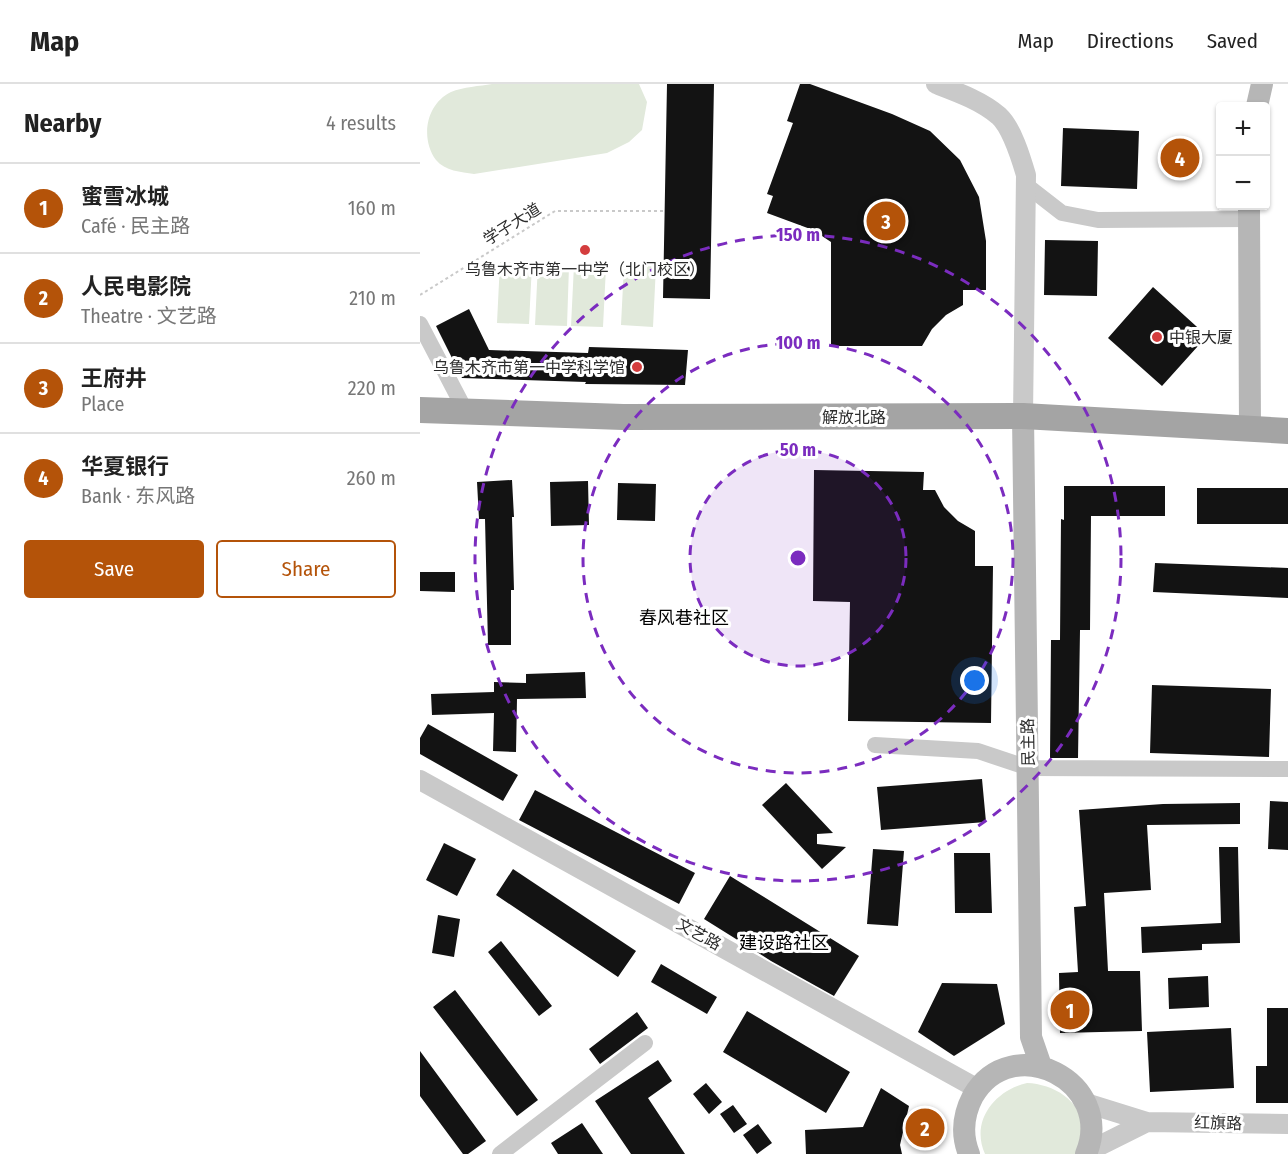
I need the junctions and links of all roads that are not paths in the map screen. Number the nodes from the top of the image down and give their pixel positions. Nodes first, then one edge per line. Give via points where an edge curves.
1 (936, 84) edge
2 (1248, 84) edge
3 (1262, 84) edge
4 (1248, 102) edge
5 (1258, 102) edge
6 (1026, 185) junction
7 (1249, 212) edge
8 (420, 324) edge
9 (420, 410) edge
10 (466, 412) junction
11 (1023, 416) junction
12 (1250, 430) junction
13 (1288, 431) edge
14 (875, 745) dead end
15 (1029, 768) junction
16 (1288, 769) edge
17 (420, 780) edge
18 (645, 1043) dead end
19 (1041, 1066) junction
20 (978, 1089) junction
21 (1086, 1103) junction
22 (1148, 1122) junction
23 (1288, 1125) edge
24 (1087, 1153) edge
25 (500, 1154) edge
26 (969, 1154) edge

1 - 6 street via 1000,117 1021,156
2 - 4 main road
3 - 5 main road
6 - 7 street via 1062,213 1098,220
6 - 11 street
7 - 12 main road
8 - 10 street
9 - 10 main road, 解放北路
10 - 11 main road, 解放北路 via 623,417
11 - 12 main road, 解放北路
11 - 15 main road, 民主路
12 - 13 main road, 解放北路
14 - 15 street via 978,751
15 - 16 street
15 - 19 main road, 民主路 via 1031,1037
17 - 20 street, 文艺路
18 - 25 street
19 - 20 main road via 1006,1069
19 - 21 main road via 1075,1086
20 - 26 main road via 963,1124
21 - 22 street
21 - 24 main road via 1091,1127
22 - 23 street, 红旗路
22 - 24 street

